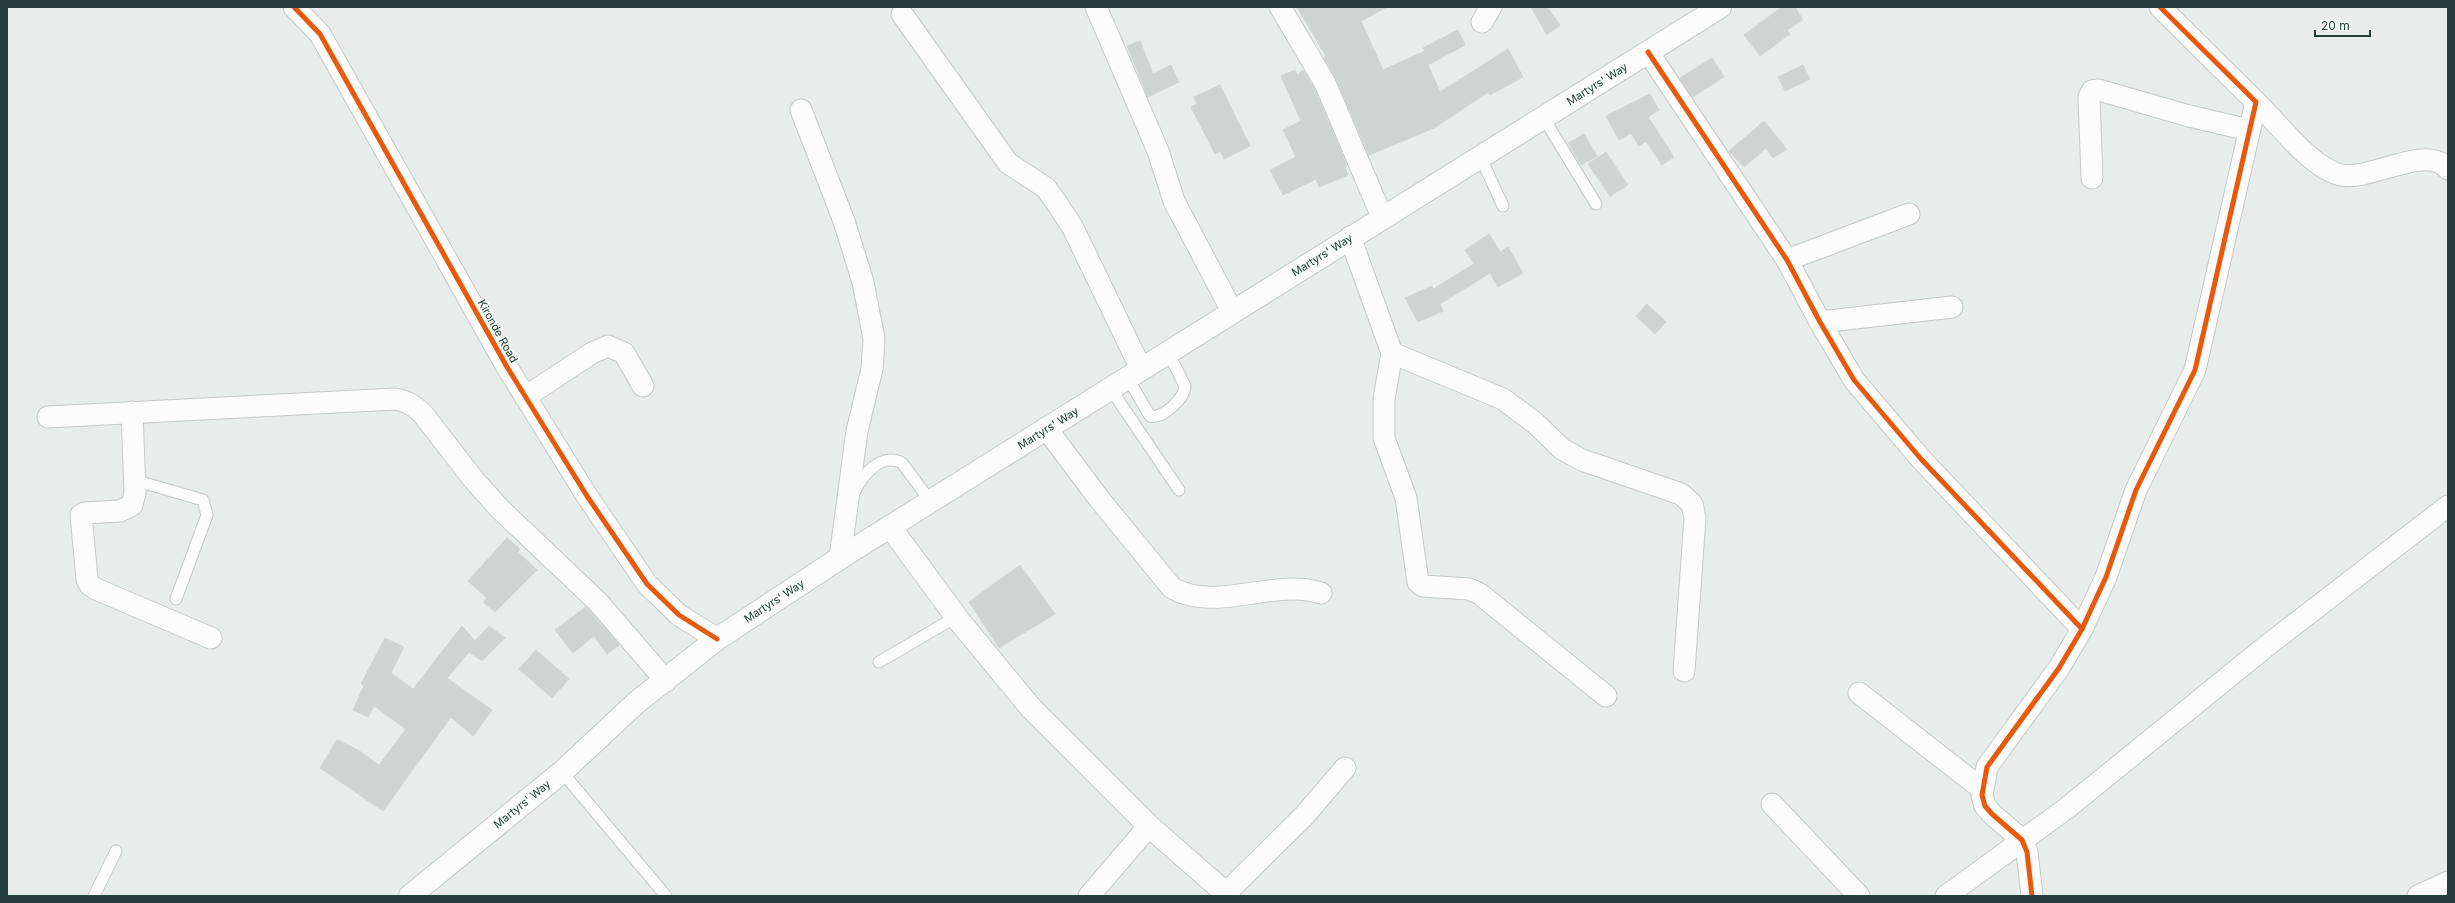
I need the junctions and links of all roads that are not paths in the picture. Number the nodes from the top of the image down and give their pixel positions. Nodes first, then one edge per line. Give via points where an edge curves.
1 (294, 7) edge
2 (1096, 7) edge
3 (1280, 7) edge
4 (1720, 7) edge
5 (2160, 7) edge
6 (902, 14) dead end
7 (1648, 52) junction
8 (2256, 102) junction
9 (802, 110) dead end
10 (1543, 117) junction
11 (2249, 130) junction
12 (1480, 156) junction
13 (2448, 169) edge
14 (2092, 178) dead end
15 (1596, 204) dead end
16 (1503, 206) dead end
17 (1909, 214) dead end
18 (1382, 217) junction
19 (1350, 237) junction
20 (1787, 260) junction
21 (1952, 307) dead end
22 (1232, 311) junction
23 (1820, 322) junction
24 (1168, 352) junction
25 (1392, 352) junction
26 (1126, 378) junction
27 (643, 386) dead end
28 (525, 397) junction
29 (132, 412) junction
30 (48, 417) dead end
31 (1046, 428) junction
32 (134, 480) junction
33 (1179, 490) dead end
34 (931, 502) junction
35 (849, 504) junction
36 (2448, 506) edge
37 (890, 528) junction
38 (840, 558) junction
39 (1320, 594) dead end
40 (176, 599) dead end
41 (956, 616) junction
42 (2082, 629) junction
43 (211, 638) dead end
44 (717, 639) junction
45 (879, 662) dead end
46 (1684, 671) dead end
47 (666, 681) junction
48 (1859, 693) dead end
49 (1606, 696) dead end
50 (1345, 768) dead end
51 (562, 772) junction
52 (1982, 788) junction
53 (1772, 804) dead end
54 (1149, 826) junction
55 (2022, 840) junction
56 (116, 851) dead end
57 (2448, 882) edge
58 (1228, 894) edge
59 (94, 896) edge
60 (410, 896) edge
61 (666, 896) edge
62 (1089, 896) edge
63 (1860, 896) edge
64 (1946, 896) edge
65 (2032, 896) edge
66 (2418, 896) edge

1 - 28 street, Kironde Road via 320,34
2 - 22 street via 1158,151 1174,201
3 - 18 street via 1325,83
4 - 7 main road, Martyrs' Way
5 - 8 street
6 - 26 street via 1008,163 1046,188 1073,228
7 - 10 main road, Martyrs' Way
7 - 20 street
8 - 11 street
8 - 13 street via 2316,163 2341,174 2365,174 2424,159 2443,162
9 - 35 street via 844,221 863,282 874,339 872,369 857,431
10 - 12 main road, Martyrs' Way
10 - 15 lane
11 - 14 street via 2099,90 2092,91 2089,97
11 - 42 street via 2195,370 2136,490 2106,577
12 - 16 lane
12 - 18 main road, Martyrs' Way
17 - 20 street
18 - 19 main road, Martyrs' Way
19 - 22 main road, Martyrs' Way
19 - 25 street
20 - 23 street
21 - 23 street
22 - 24 main road, Martyrs' Way
23 - 42 street via 1854,380 1875,406 1921,459
24 - 26 main road, Martyrs' Way
24 - 26 lane via 1185,386 1185,392 1181,399 1159,416 1150,416
25 - 46 street via 1503,399 1535,423 1562,449 1582,460 1681,494 1692,504 1695,518
25 - 49 street via 1384,399 1384,438 1406,498 1418,582 1423,586 1470,589 1480,594
26 - 31 main road, Martyrs' Way
26 - 33 lane
27 - 28 street via 624,353 608,346 592,353
28 - 44 street, Kironde Road via 587,496 647,584 679,615
29 - 30 street
29 - 32 street
29 - 47 street via 395,399 414,405 500,509 598,602
31 - 34 main road, Martyrs' Way
31 - 39 street via 1100,500 1172,588 1185,595 1201,598 1281,590 1313,591
32 - 40 lane via 203,500 207,508 207,515
32 - 43 street via 135,493 132,505 120,511 81,515 90,585
34 - 35 lane via 902,462 895,459 887,460 865,472
34 - 37 main road, Martyrs' Way
35 - 38 street
36 - 55 street via 2264,648 2067,808
37 - 38 main road, Martyrs' Way
37 - 41 main road
38 - 44 main road, Martyrs' Way
41 - 45 lane
41 - 54 main road via 1031,708
42 - 52 street via 2059,668 1987,767
44 - 47 main road, Martyrs' Way
47 - 51 main road, Martyrs' Way via 637,702
48 - 52 street
50 - 58 street via 1304,816
51 - 60 main road, Martyrs' Way
51 - 61 lane
52 - 55 street via 1985,806
53 - 63 street
54 - 58 main road
54 - 62 street
55 - 64 street
55 - 65 street via 2027,852
56 - 59 lane
57 - 66 street

